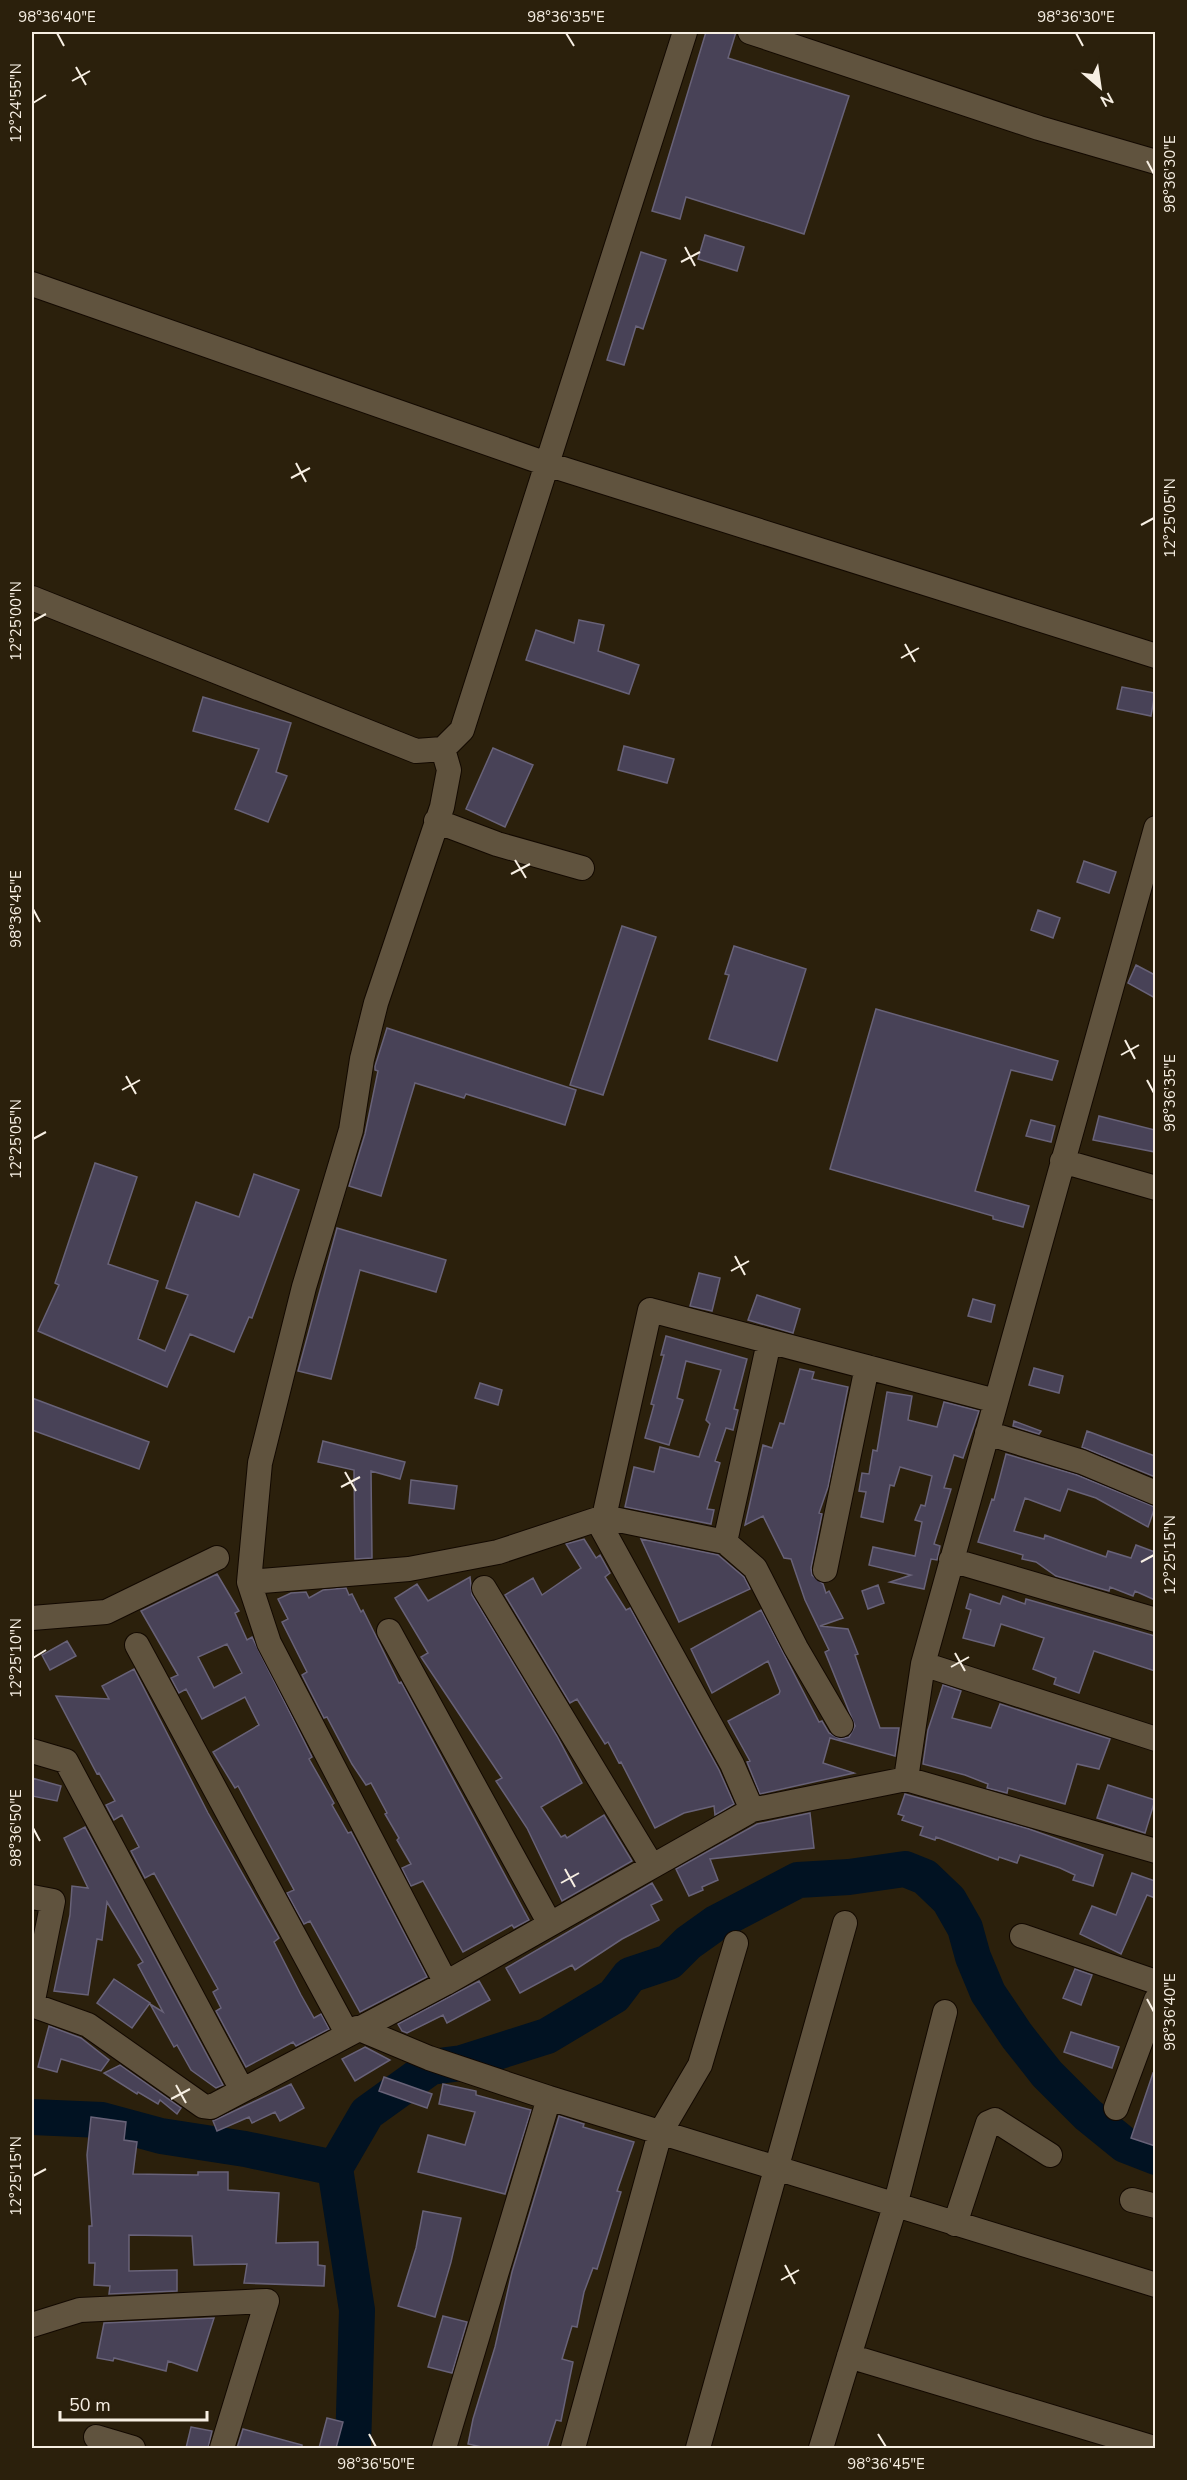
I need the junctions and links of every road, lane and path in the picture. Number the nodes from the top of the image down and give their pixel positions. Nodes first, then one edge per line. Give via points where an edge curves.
1 (685, 32) edge
2 (750, 32) edge
3 (1155, 162) edge
4 (32, 284) edge
5 (547, 464) junction
6 (32, 598) edge
7 (1155, 656) edge
8 (443, 749) junction
9 (436, 821) junction
10 (1155, 828) edge
11 (582, 868) dead end
12 (1062, 1161) junction
13 (1155, 1188) edge
14 (769, 1342) junction
15 (867, 1367) junction
16 (996, 1401) junction
17 (987, 1433) junction
18 (1155, 1493) edge
19 (601, 1519) junction
20 (725, 1542) junction
21 (217, 1558) dead end
22 (951, 1560) junction
23 (825, 1570) dead end
24 (249, 1582) junction
25 (484, 1588) dead end
26 (32, 1618) edge
27 (1155, 1620) edge
28 (389, 1631) dead end
29 (137, 1645) dead end
30 (923, 1664) junction
31 (841, 1725) dead end
32 (1155, 1740) edge
33 (32, 1751) edge
34 (906, 1779) junction
35 (752, 1810) junction
36 (1155, 1851) edge
37 (652, 1866) junction
38 (32, 1897) edge
39 (845, 1923) dead end
40 (550, 1924) junction
41 (1022, 1936) dead end
42 (736, 1943) dead end
43 (1155, 1982) edge
44 (446, 1983) junction
45 (1155, 2000) edge
46 (32, 2005) edge
47 (945, 2012) dead end
48 (352, 2031) junction
49 (242, 2090) junction
50 (549, 2098) junction
51 (1116, 2108) dead end
52 (660, 2133) junction
53 (1050, 2155) dead end
54 (775, 2169) junction
55 (1132, 2200) dead end
56 (895, 2206) junction
57 (1155, 2206) edge
58 (955, 2224) junction
59 (1155, 2284) edge
60 (32, 2325) edge
61 (849, 2356) junction
62 (96, 2438) dead end
63 (133, 2448) edge
64 (222, 2448) edge
65 (444, 2448) edge
66 (573, 2448) edge
67 (698, 2448) edge
68 (821, 2448) edge
69 (1154, 2448) edge

1 - 5 street
2 - 3 street via 1039,128
4 - 5 street
5 - 7 street
5 - 8 street via 462,730
6 - 8 street via 416,751
8 - 9 street via 449,770
9 - 11 street via 477,838
9 - 24 street via 376,1003 351,1130 304,1287 260,1463
10 - 12 street
12 - 13 street
12 - 16 street
14 - 15 street
14 - 19 street via 650,1310
14 - 20 street
15 - 16 street
15 - 23 street
16 - 17 street
17 - 18 street via 1082,1462
17 - 22 street
19 - 20 street
19 - 24 street via 498,1552 409,1569
19 - 35 street via 732,1764
20 - 31 street via 755,1568
21 - 26 street via 106,1612
22 - 27 street
22 - 30 street
24 - 44 street via 269,1643
25 - 37 street
28 - 40 street
29 - 48 street
30 - 32 street
30 - 34 street
33 - 49 street via 66,1761
34 - 35 street
34 - 36 street
35 - 37 street
37 - 40 street
38 - 46 street via 53,1901
39 - 54 street
40 - 44 street
41 - 43 street
42 - 52 street via 700,2065
44 - 48 street
45 - 51 street
46 - 49 street via 88,2025 203,2106 211,2107
47 - 56 street
48 - 49 street
48 - 50 street
50 - 52 street
50 - 65 street
52 - 54 street
52 - 66 street
53 - 58 street via 995,2120 988,2123
54 - 56 street
54 - 67 street
55 - 57 street
56 - 58 street
56 - 61 street
58 - 59 street
60 - 64 street via 80,2310 267,2301
61 - 68 street
61 - 69 street
62 - 63 street

